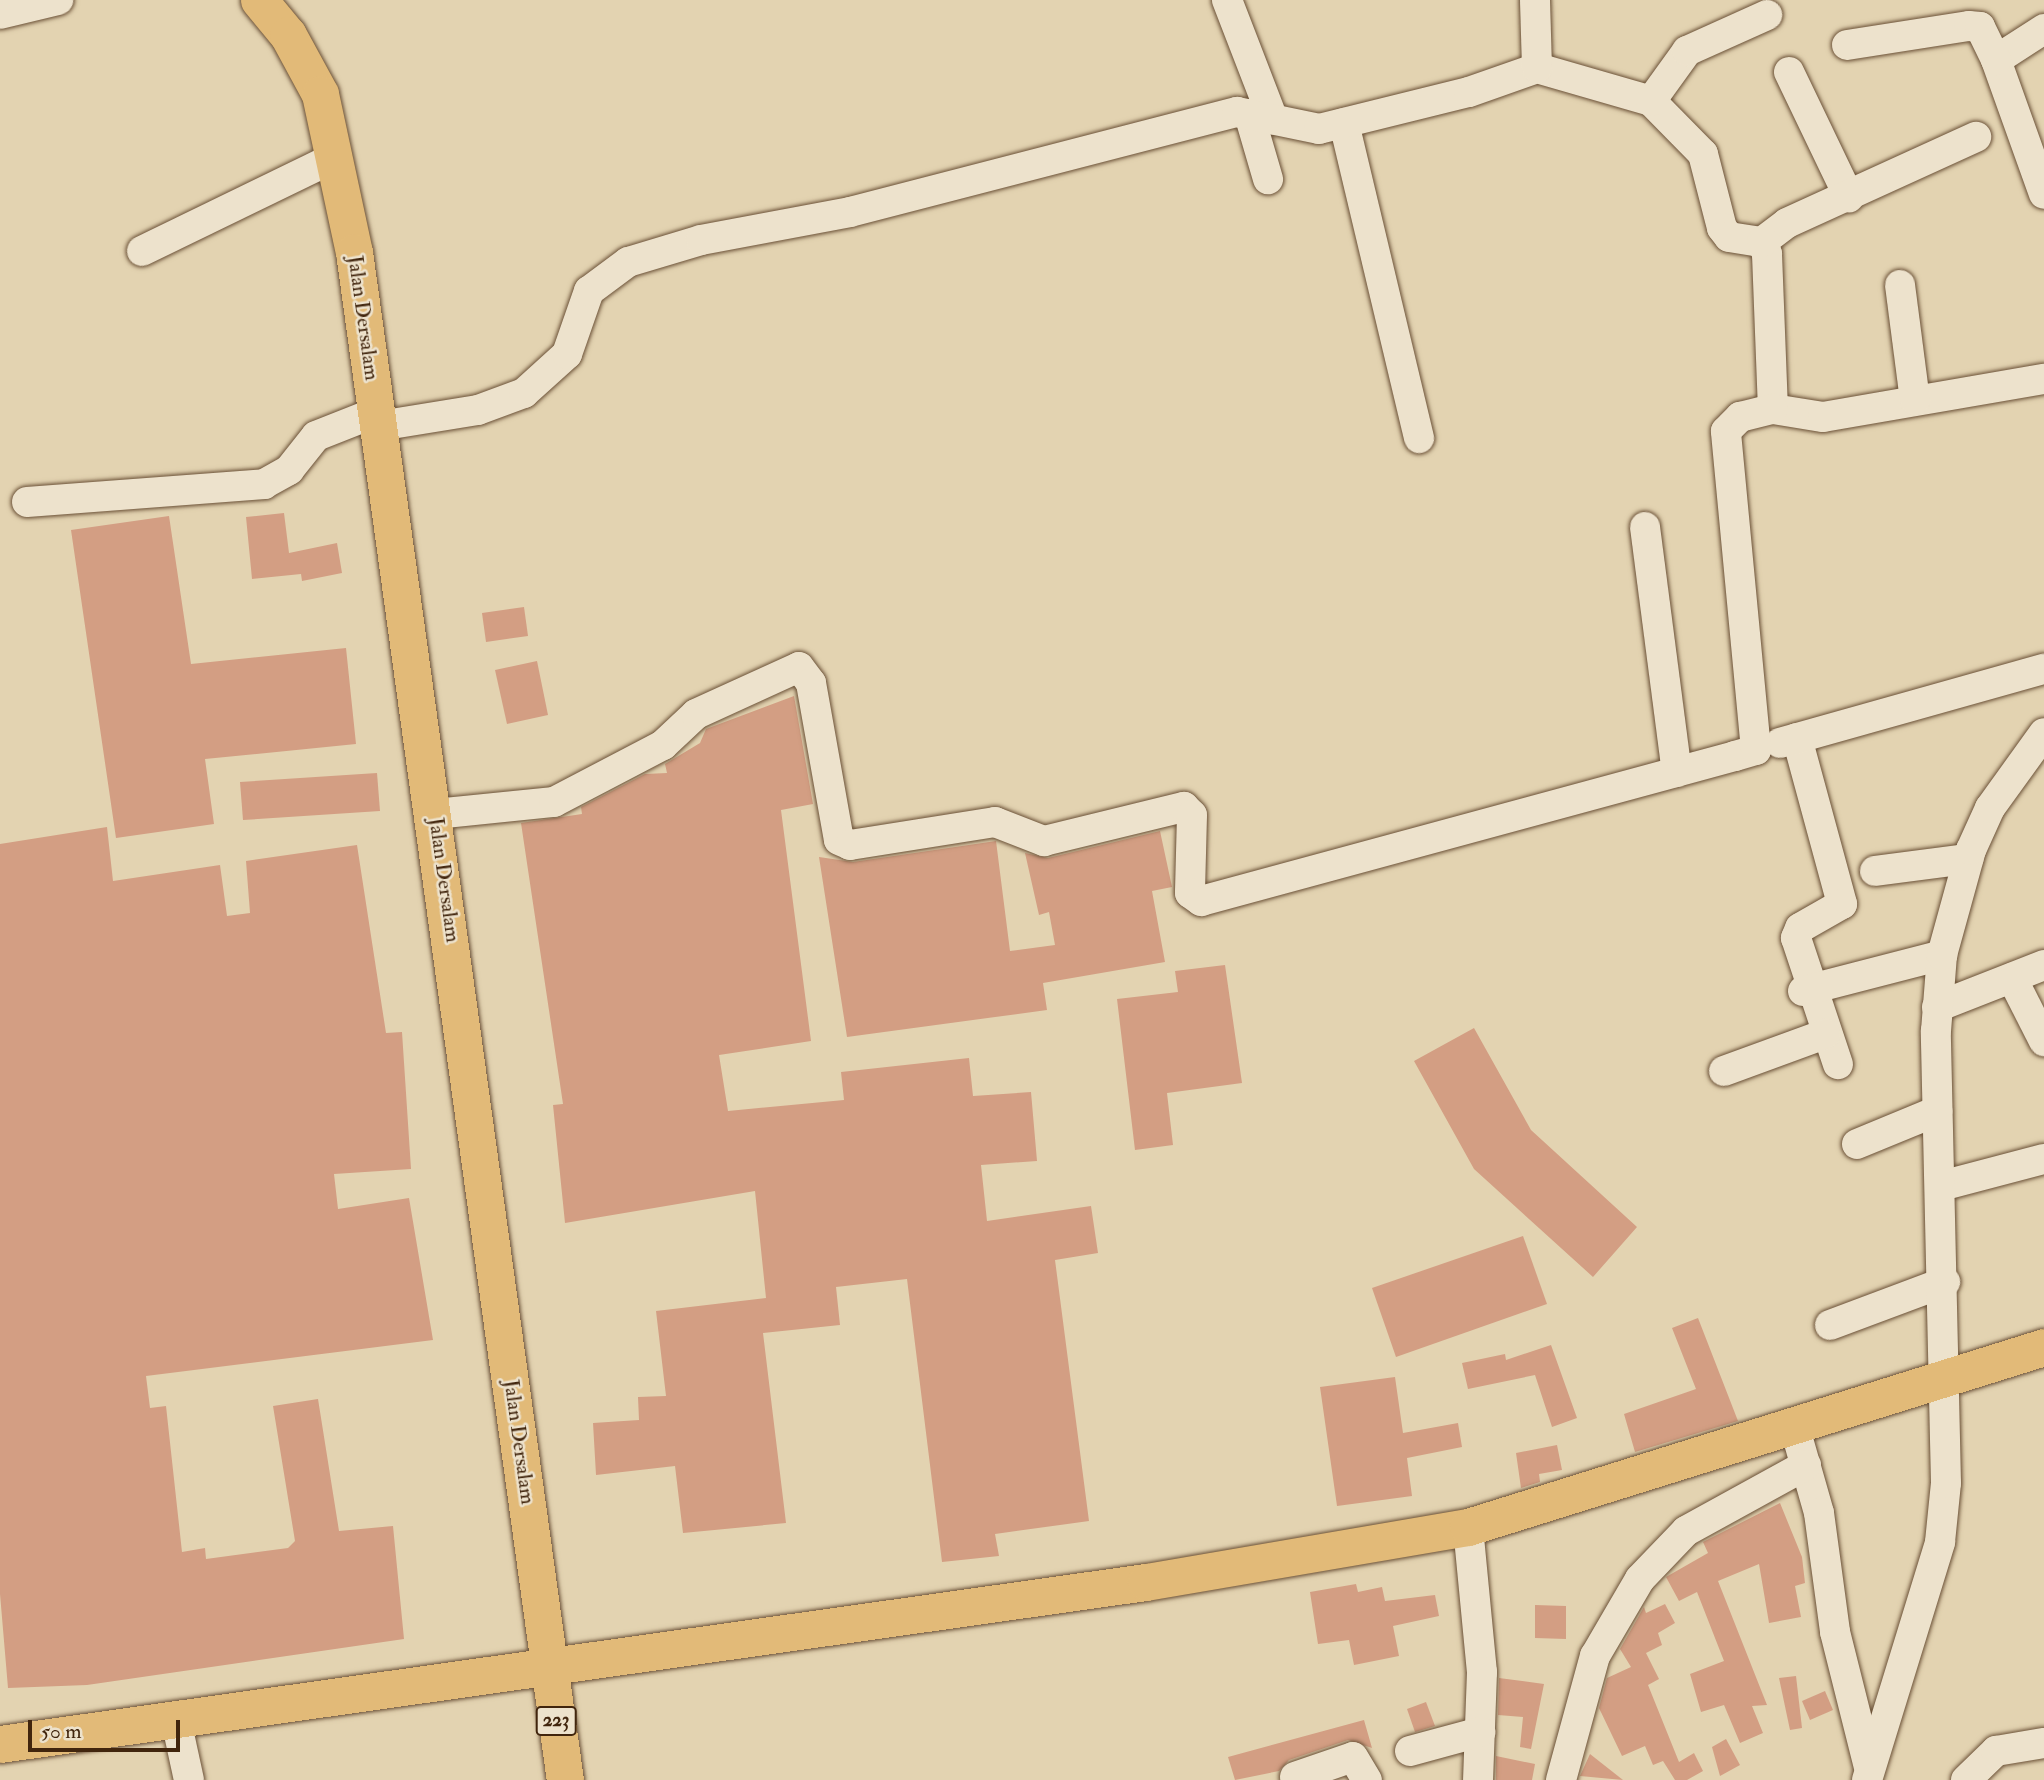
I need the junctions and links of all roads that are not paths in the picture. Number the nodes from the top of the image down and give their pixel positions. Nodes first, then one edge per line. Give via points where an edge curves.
1 (58, 0) edge
2 (259, 0) edge
3 (1227, 0) edge
4 (1535, 0) edge
5 (0, 14) edge
6 (1766, 15) dead end
7 (2044, 29) edge
8 (1847, 45) dead end
9 (1996, 60) junction
10 (1537, 68) junction
11 (1789, 72) dead end
12 (1651, 101) junction
13 (1261, 117) junction
14 (1344, 123) junction
15 (1976, 137) dead end
16 (336, 157) junction
17 (1268, 178) dead end
18 (2044, 194) edge
19 (1849, 197) junction
20 (1762, 242) junction
21 (142, 251) dead end
22 (1900, 285) dead end
23 (2044, 379) edge
24 (1915, 400) junction
25 (1773, 409) junction
26 (378, 419) junction
27 (1419, 438) dead end
28 (27, 502) dead end
29 (1645, 527) dead end
30 (2044, 669) edge
31 (2044, 733) edge
32 (1797, 738) junction
33 (1756, 750) junction
34 (1677, 772) junction
35 (435, 814) junction
36 (1968, 859) junction
37 (1875, 871) dead end
38 (1942, 955) junction
39 (2044, 965) edge
40 (2012, 978) junction
41 (1808, 990) junction
42 (1937, 1007) junction
43 (1825, 1034) junction
44 (2044, 1041) edge
45 (1838, 1064) dead end
46 (1724, 1071) dead end
47 (1937, 1111) junction
48 (1857, 1144) dead end
49 (2044, 1159) edge
50 (1941, 1186) junction
51 (1945, 1282) junction
52 (1830, 1325) dead end
53 (2043, 1351) edge
54 (1947, 1377) junction
55 (1794, 1425) junction
56 (1806, 1465) junction
57 (1468, 1527) junction
58 (548, 1663) junction
59 (176, 1720) junction
60 (1480, 1732) junction
61 (2044, 1743) edge
62 (0, 1744) edge
63 (1410, 1751) dead end
64 (1868, 1774) edge
65 (1295, 1777) dead end
66 (189, 1780) edge
67 (565, 1780) edge
68 (1367, 1780) edge
69 (1478, 1780) edge
70 (1561, 1780) edge
71 (1966, 1780) edge

1 - 5 street
2 - 16 main road, Jalan Dersalam via 308,69
3 - 13 street
4 - 10 street
6 - 12 street via 1687,51
7 - 9 street
8 - 9 street via 1969,26 1985,35
9 - 18 street
10 - 12 street
10 - 14 street via 1469,92
11 - 19 street
12 - 20 street via 1703,153 1722,228 1729,237
13 - 14 street via 1319,129
13 - 17 street
13 - 26 street via 628,262 589,291 567,354 524,393 478,410
14 - 27 street
15 - 19 street
16 - 21 street
16 - 26 main road, Jalan Dersalam
19 - 20 street via 1772,231
20 - 25 street
22 - 24 street
23 - 24 street
24 - 25 street via 1823,418
25 - 33 street via 1740,417 1726,431
26 - 28 street via 316,436 289,470 264,484
26 - 35 main road, Jalan Dersalam
29 - 34 street
30 - 32 street
31 - 36 street via 1990,808
32 - 33 street
32 - 41 street via 1842,899 1837,911 1797,931
33 - 34 street
34 - 35 street via 1195,900 1192,815 1184,807 1044,841 995,822 850,845 839,840 811,683 802,667 696,714 663,745 554,802
35 - 58 main road, Jalan Dersalam
36 - 37 street
36 - 38 street
38 - 41 street
38 - 42 street
39 - 40 street
40 - 42 street
40 - 44 street
41 - 43 street
42 - 47 street
43 - 45 street
43 - 46 street
47 - 48 street
47 - 50 street
49 - 50 street
50 - 51 street
51 - 52 street
51 - 54 street
53 - 54 main road
54 - 55 main road
54 - 64 street via 1940,1542
55 - 56 street
55 - 57 main road
56 - 64 street via 1835,1632
56 - 70 street via 1686,1531 1640,1579 1595,1656
57 - 58 main road via 1146,1583
57 - 60 street via 1482,1672
58 - 59 main road
58 - 67 main road, Jalan Dersalam / 223
59 - 62 main road
59 - 66 street
60 - 63 street
60 - 69 street
61 - 71 street via 1996,1752
65 - 68 street via 1351,1757

